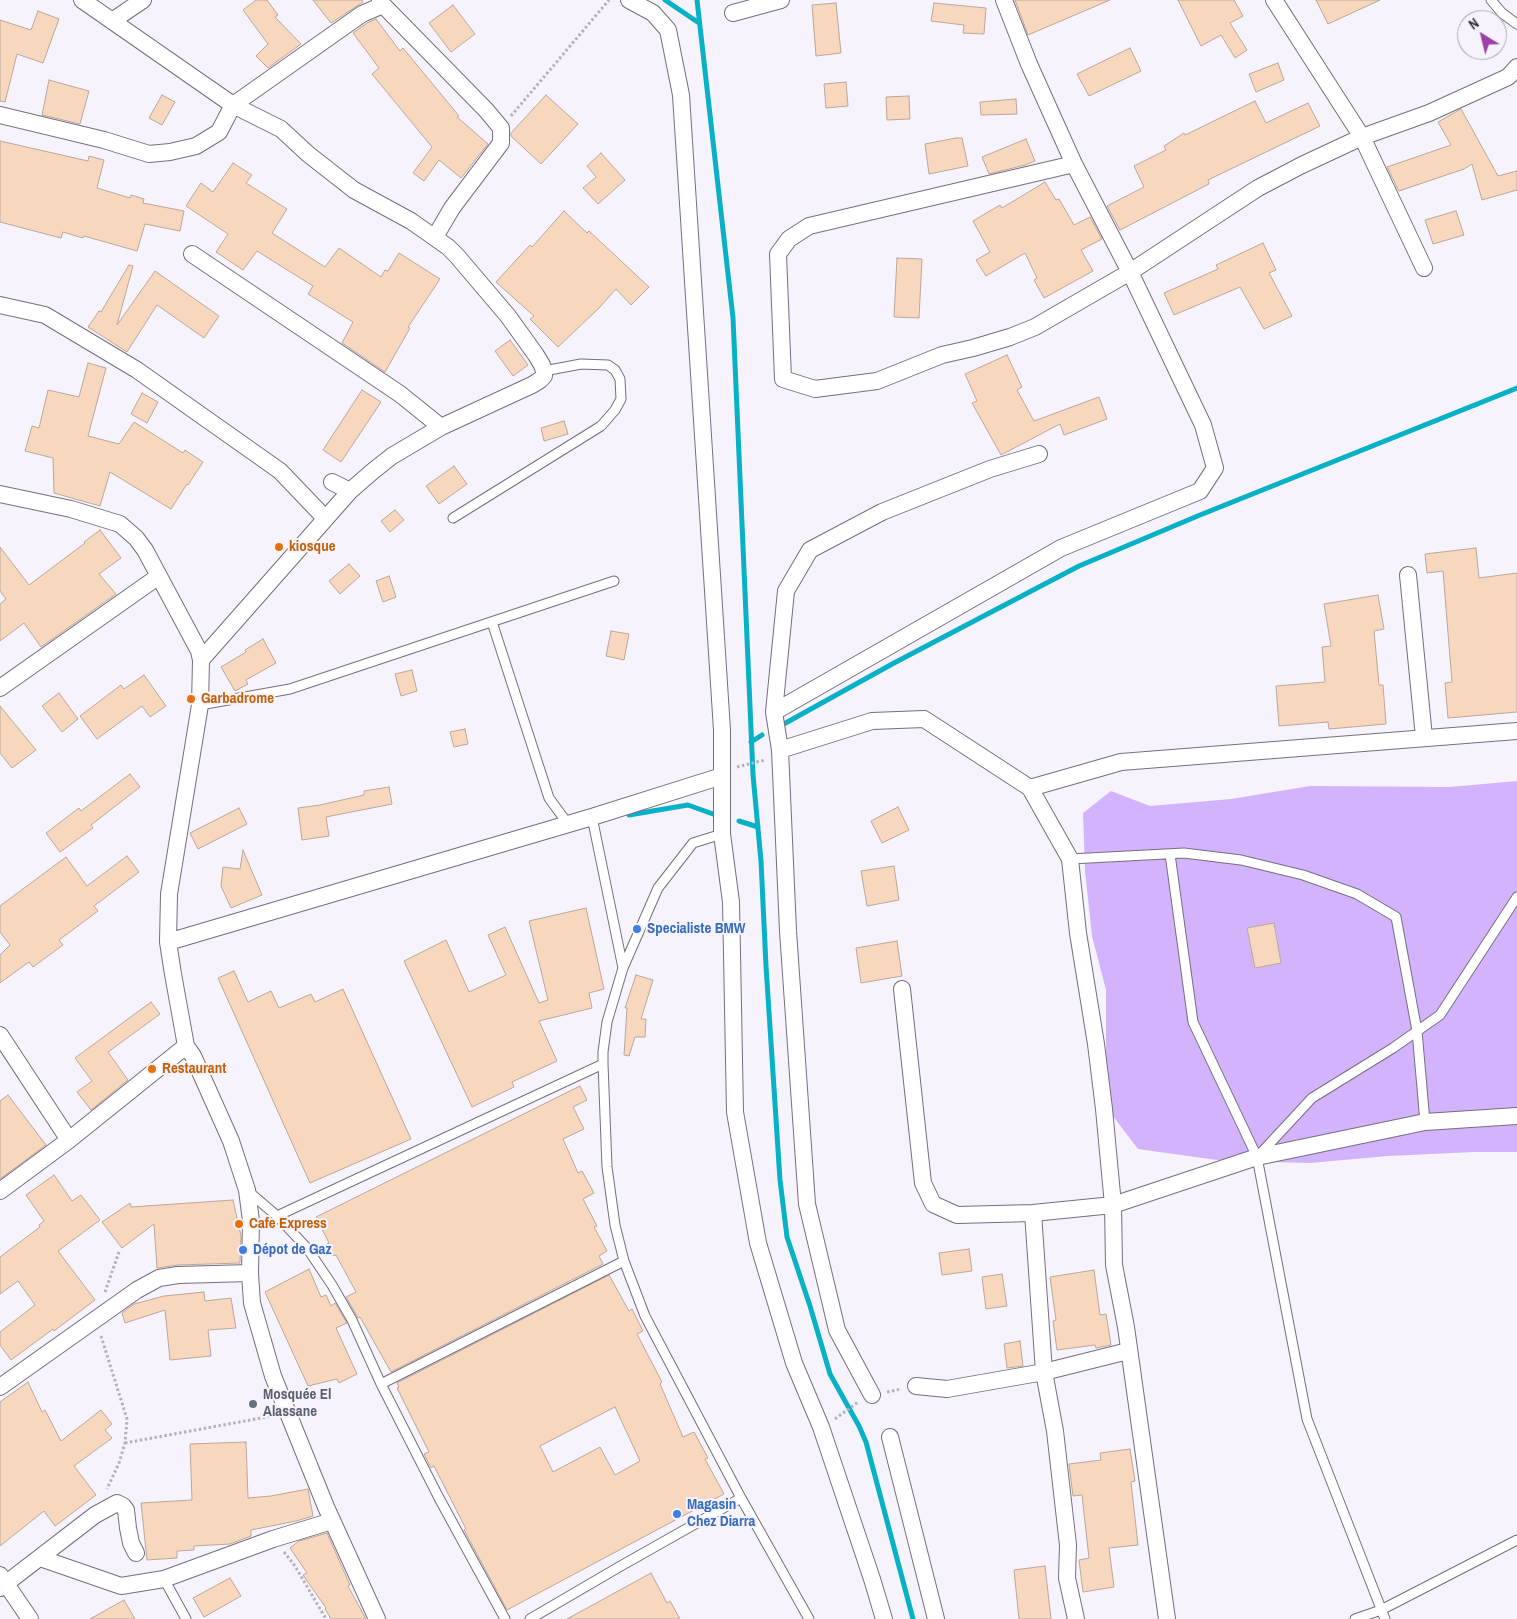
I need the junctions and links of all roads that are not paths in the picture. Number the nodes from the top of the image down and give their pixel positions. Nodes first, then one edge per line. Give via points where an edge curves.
1 (82, 0) edge
2 (143, 0) edge
3 (629, 0) edge
4 (781, 0) edge
5 (1004, 0) edge
6 (1274, 0) edge
7 (1491, 0) edge
8 (381, 3) edge
9 (733, 13) dead end
10 (112, 21) junction
11 (1517, 24) edge
12 (1517, 67) edge
13 (233, 105) junction
14 (0, 115) edge
15 (1362, 137) junction
16 (1074, 164) junction
17 (435, 237) junction
18 (192, 254) dead end
19 (1424, 268) dead end
20 (1130, 272) junction
21 (0, 306) edge
22 (544, 372) junction
23 (441, 427) junction
24 (1039, 454) dead end
25 (332, 482) dead end
26 (350, 491) junction
27 (0, 494) edge
28 (326, 518) junction
29 (453, 518) dead end
30 (1408, 575) dead end
31 (158, 576) junction
32 (614, 581) dead end
33 (492, 622) junction
34 (201, 660) junction
35 (1, 685) edge
36 (200, 705) junction
37 (774, 712) junction
38 (1517, 730) edge
39 (1424, 737) junction
40 (780, 750) junction
41 (728, 772) junction
42 (1030, 788) junction
43 (592, 817) junction
44 (568, 824) junction
45 (722, 834) junction
46 (1170, 854) junction
47 (1070, 859) junction
48 (1517, 898) edge
49 (168, 942) junction
50 (623, 968) junction
51 (902, 989) dead end
52 (1417, 1031) junction
53 (0, 1035) edge
54 (186, 1046) junction
55 (602, 1064) junction
56 (1517, 1116) edge
57 (1425, 1122) junction
58 (69, 1140) junction
59 (1257, 1157) junction
60 (247, 1190) junction
61 (0, 1191) edge
62 (1113, 1205) junction
63 (1033, 1213) junction
64 (277, 1216) junction
65 (624, 1262) junction
66 (250, 1273) junction
67 (1128, 1351) junction
68 (1044, 1372) junction
69 (381, 1384) junction
70 (916, 1386) dead end
71 (0, 1387) edge
72 (867, 1397) road end
73 (890, 1436) dead end
74 (741, 1498) junction
75 (332, 1520) junction
76 (1517, 1540) edge
77 (136, 1553) dead end
78 (40, 1558) junction
79 (164, 1578) junction
80 (2, 1582) edge
81 (1381, 1610) junction
82 (30, 1619) edge
83 (186, 1619) edge
84 (377, 1619) edge
85 (505, 1619) edge
86 (530, 1619) edge
87 (808, 1619) edge
88 (884, 1619) edge
89 (936, 1619) edge
90 (1076, 1619) edge
91 (1167, 1619) edge
92 (1355, 1619) edge
93 (1384, 1619) edge

1 - 10 street
2 - 10 street
3 - 41 street via 653,13 668,30 681,95 722,730
4 - 9 street
5 - 16 street
6 - 15 street
7 - 11 lane via 1502,14
8 - 13 street
8 - 17 street via 501,128 501,143 452,208
10 - 13 street
12 - 15 street via 1508,77 1429,113
13 - 14 street via 219,132 196,146 149,154
13 - 17 street via 281,129 354,190
15 - 19 street
15 - 20 street via 1258,188
16 - 20 street
16 - 20 street via 809,226 789,239 778,254 783,379 815,389 877,381 942,355 974,348 1035,327
17 - 22 street via 458,256 508,316
18 - 23 street via 400,394
20 - 37 street via 1203,425 1215,468 1200,491 1061,548
21 - 28 street via 45,315 137,370 280,470
22 - 23 street via 544,376 532,385
22 - 29 lane via 581,364 608,365 620,379 621,399 601,426
23 - 26 street via 392,456
24 - 37 street via 990,469 882,512 810,550 786,591
25 - 26 street
26 - 28 street
27 - 31 street via 71,509 120,524 146,550
28 - 34 street
30 - 39 street
31 - 34 street via 193,638
31 - 35 street
32 - 33 lane
33 - 36 lane via 290,689
33 - 44 lane via 549,798
34 - 36 street
36 - 49 street via 169,894
37 - 40 street
38 - 39 street
39 - 42 street via 1121,762
40 - 42 street via 872,721 924,719
40 - 72 street via 788,931 807,1204 837,1330
41 - 43 street
41 - 45 street
42 - 47 street
43 - 44 street
43 - 50 lane
44 - 49 street
45 - 50 lane via 693,843 658,888
45 - 88 street via 731,902 735,1112 758,1243 794,1363 824,1436
46 - 47 lane
46 - 52 lane via 1241,860 1304,875 1357,894 1396,917
46 - 59 lane via 1193,1022
47 - 62 street via 1096,1044
48 - 52 lane via 1440,1015
49 - 54 street
50 - 55 lane via 607,1022
51 - 63 street via 923,1183 933,1204 957,1215
52 - 57 lane
52 - 59 lane via 1312,1098
53 - 58 street
54 - 58 street
54 - 60 street via 231,1141
55 - 64 lane
55 - 65 lane via 607,1167
56 - 57 street
57 - 59 street
58 - 61 street
59 - 62 street
59 - 81 lane via 1307,1420
60 - 64 lane
60 - 66 street via 251,1221
62 - 63 street
62 - 67 street via 1114,1265
63 - 68 street
64 - 69 lane via 307,1248 332,1286 352,1320
65 - 69 lane
65 - 74 lane via 645,1316
66 - 71 street via 159,1278 96,1318
66 - 75 street via 252,1303 273,1376
67 - 68 street
67 - 91 street
68 - 70 street via 947,1388
68 - 90 street via 1055,1431 1068,1545 1068,1578
69 - 85 lane
73 - 89 street
74 - 86 lane
74 - 87 lane
75 - 79 street
75 - 84 street
76 - 81 lane
77 - 78 street via 131,1544 126,1510 116,1503
78 - 79 street via 122,1586
78 - 80 street
79 - 83 lane
80 - 82 street
81 - 92 lane
81 - 93 lane

